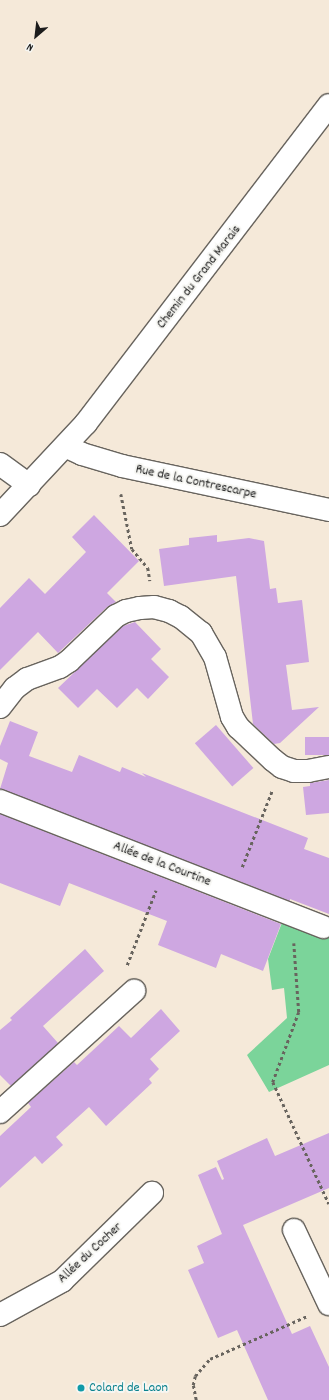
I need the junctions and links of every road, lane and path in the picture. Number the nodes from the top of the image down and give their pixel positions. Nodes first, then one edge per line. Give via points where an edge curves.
1 (329, 105) edge
2 (65, 446) junction
3 (0, 464) edge
4 (122, 466) junction
5 (29, 485) junction
6 (329, 510) edge
7 (0, 515) edge
8 (154, 607) junction
9 (0, 707) edge
10 (282, 767) junction
11 (329, 767) edge
12 (0, 801) edge
13 (166, 865) junction
14 (232, 891) junction
15 (300, 918) junction
16 (323, 927) dead end
17 (126, 966) dead end
18 (134, 990) dead end
19 (0, 1112) edge
20 (152, 1193) dead end
21 (329, 1204) edge
22 (294, 1230) dead end
23 (329, 1304) edge
24 (0, 1315) edge
25 (308, 1315) dead end
26 (196, 1400) edge

1 - 2 street, Chemin du Grand Marais
2 - 4 street, Rue de la Contrescarpe
2 - 5 street, Chemin du Grand Marais
3 - 5 street
4 - 6 street, Rue de la Contrescarpe
4 - 8 path via 121,499 132,549 148,568
5 - 7 street, Chemin du Grand Marais
8 - 9 street via 126,611 116,616 69,661 27,679 15,688
8 - 10 street via 181,617 201,633 215,657 232,717 243,732
10 - 11 street via 294,771
10 - 14 path
12 - 13 street, Allée de la Courtine
13 - 14 street, Allée de la Courtine
13 - 17 path
14 - 15 street, Allée de la Courtine
15 - 16 street, Allée de la Courtine
15 - 21 path via 293,951 299,1012 273,1082
18 - 19 street
20 - 24 street, Allée du Cocher via 62,1281
22 - 23 street
25 - 26 path via 210,1359 195,1376 193,1385

